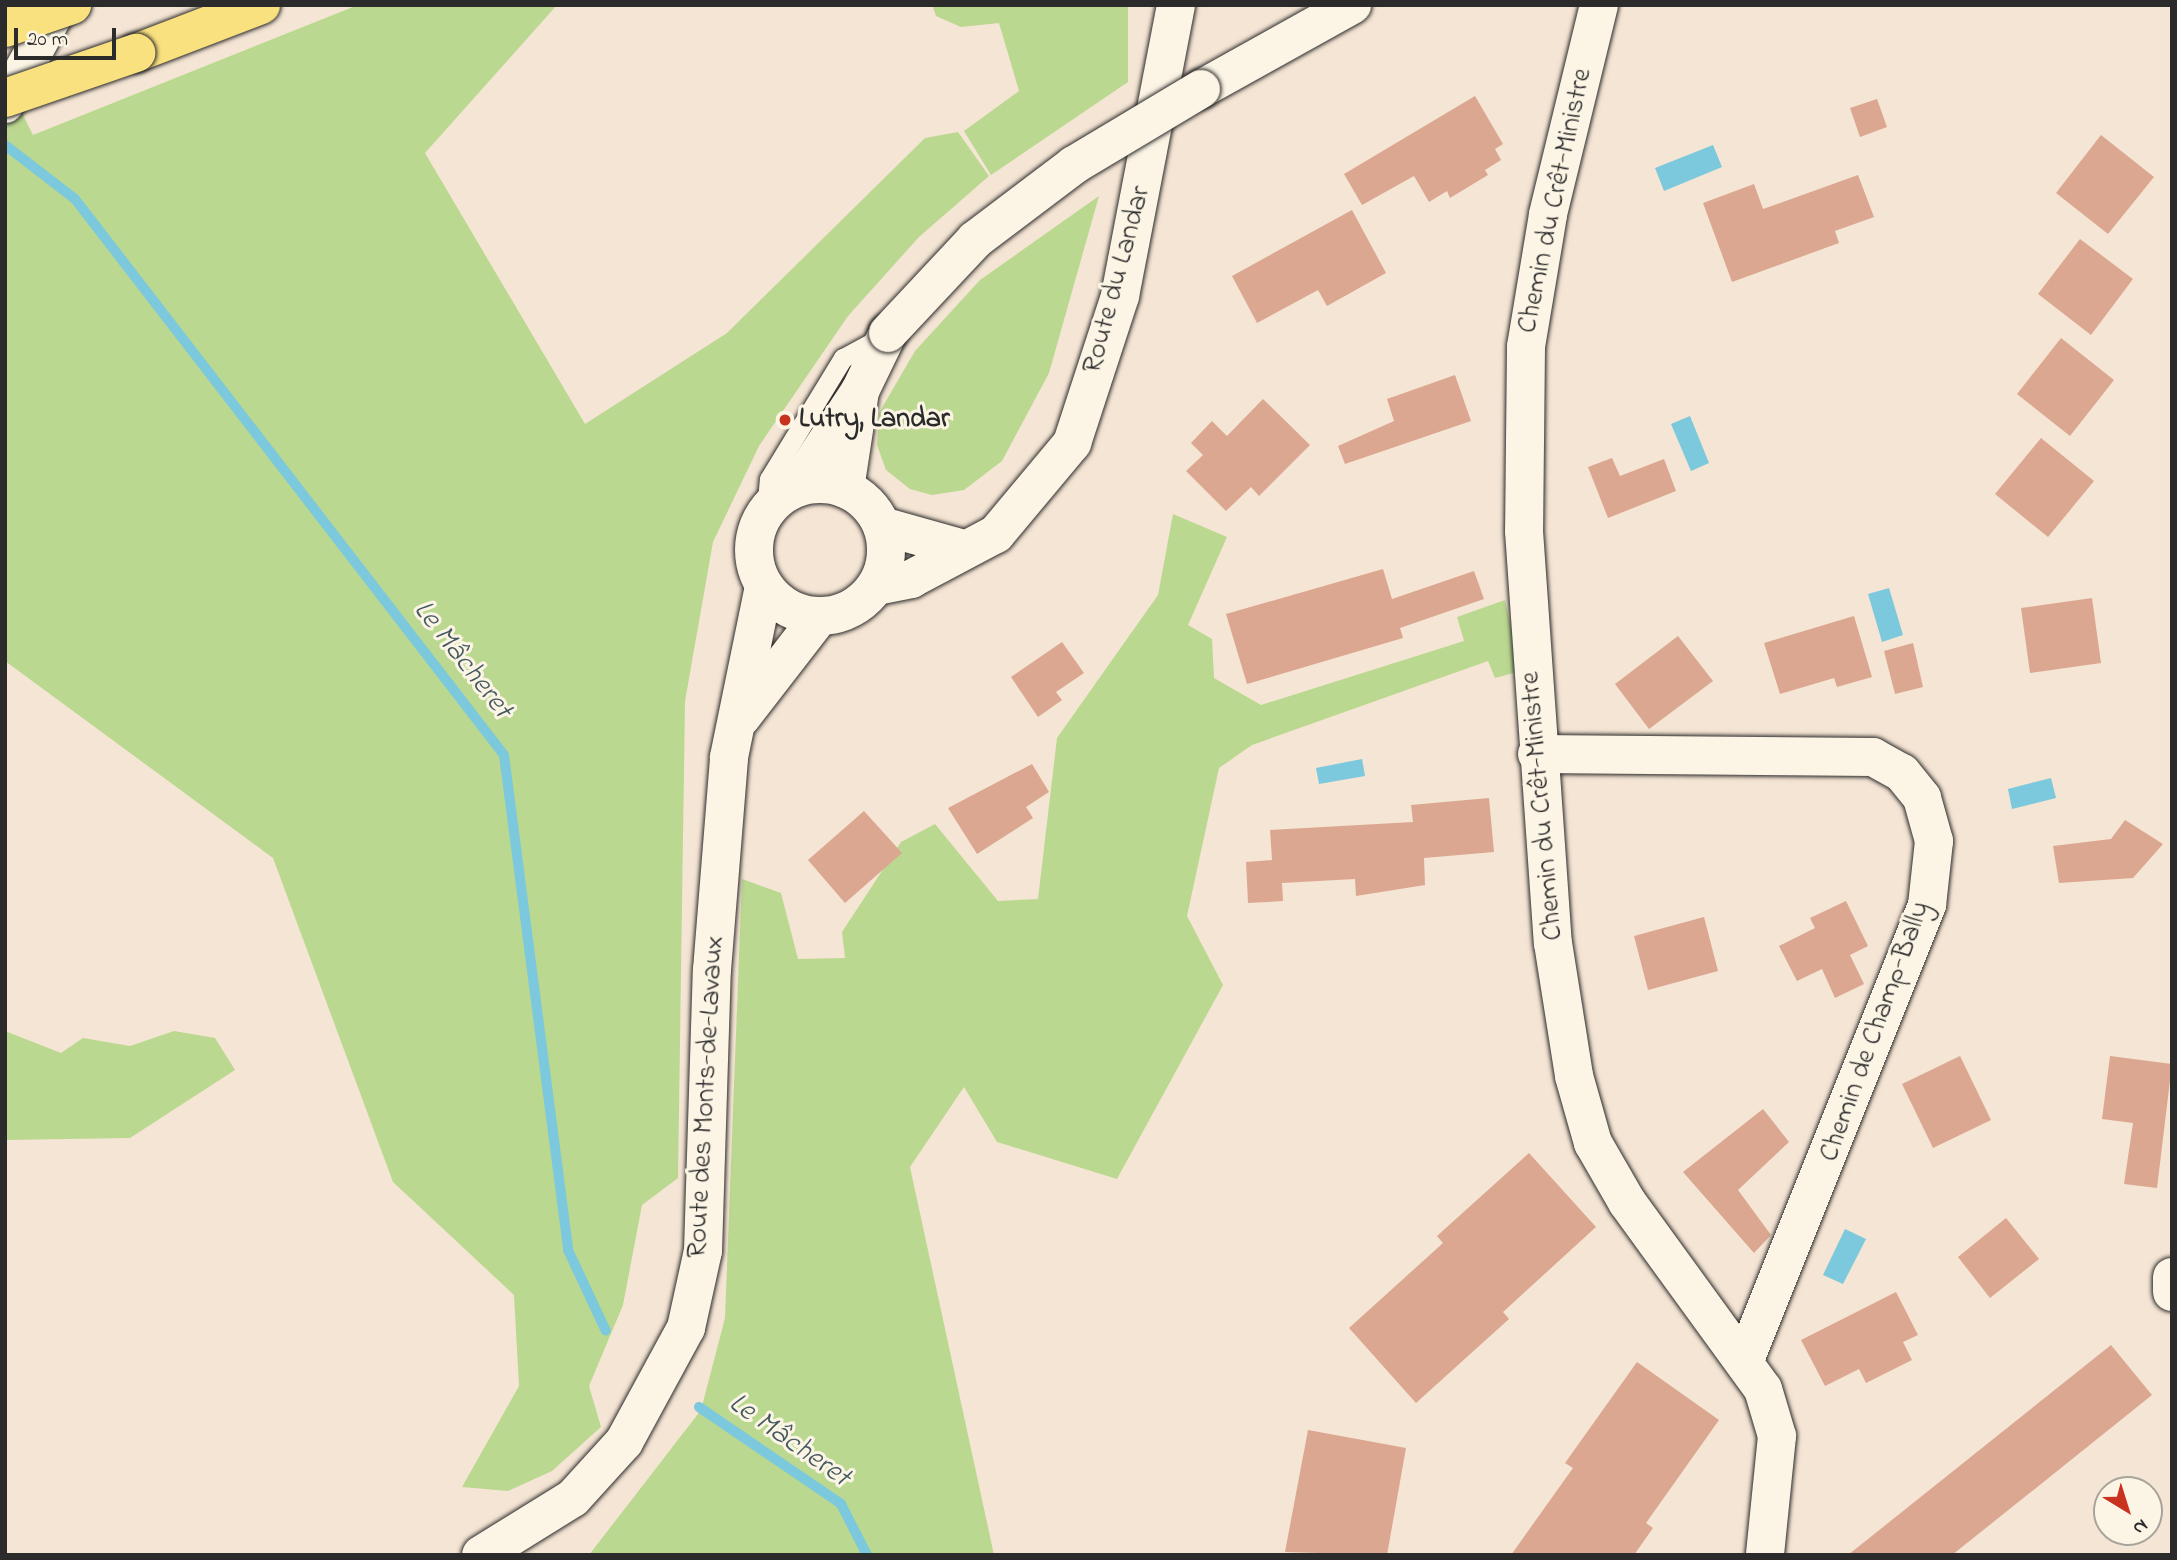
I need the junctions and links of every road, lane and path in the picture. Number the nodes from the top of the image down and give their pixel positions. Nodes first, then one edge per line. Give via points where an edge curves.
1 (59, 5) edge
2 (72, 5) edge
3 (261, 5) edge
4 (1176, 5) edge
5 (1352, 5) edge
6 (1599, 5) edge
7 (5, 29) edge
8 (5, 98) edge
9 (5, 104) edge
10 (888, 333) junction
11 (860, 391) junction
12 (796, 488) junction
13 (845, 489) junction
14 (766, 512) junction
15 (882, 527) junction
16 (964, 549) junction
17 (876, 586) junction
18 (764, 587) junction
19 (819, 617) junction
20 (740, 720) junction
21 (1537, 754) junction
22 (2172, 1277) edge
23 (2172, 1292) edge
24 (1745, 1359) junction
25 (481, 1555) edge
26 (1765, 1555) edge

1 - 9 street
2 - 7 highway, bridge
3 - 8 highway, bridge
4 - 16 street, Route du Landar via 1120,296 1072,443 996,534
5 - 10 street, bridge via 1074,165 975,240
6 - 21 street, Chemin du Crêt-Ministre via 1548,215 1526,347 1524,531
10 - 11 street
10 - 14 lane via 843,358 769,479
11 - 12 street
11 - 13 street
12 - 13 street
12 - 14 street
13 - 15 street
14 - 18 street via 754,550
15 - 16 street
15 - 17 street via 887,547
16 - 17 street, Route du Landar via 911,579
17 - 19 street via 851,609
18 - 19 street via 779,603
18 - 20 street via 754,614
19 - 20 street
20 - 25 street, Route des Monts-de-Lavaux via 729,757 712,970 703,1251 686,1328 647,1409 599,1470 573,1498
21 - 24 street, Chemin du Crêt-Ministre via 1553,943 1574,1076 1593,1143 1627,1202
21 - 24 street, Chemin de Champ-Bally via 1873,757 1902,773 1922,798 1934,841 1927,905
22 - 23 street
24 - 26 street, Chemin du Crêt-Ministre via 1763,1389 1777,1436

